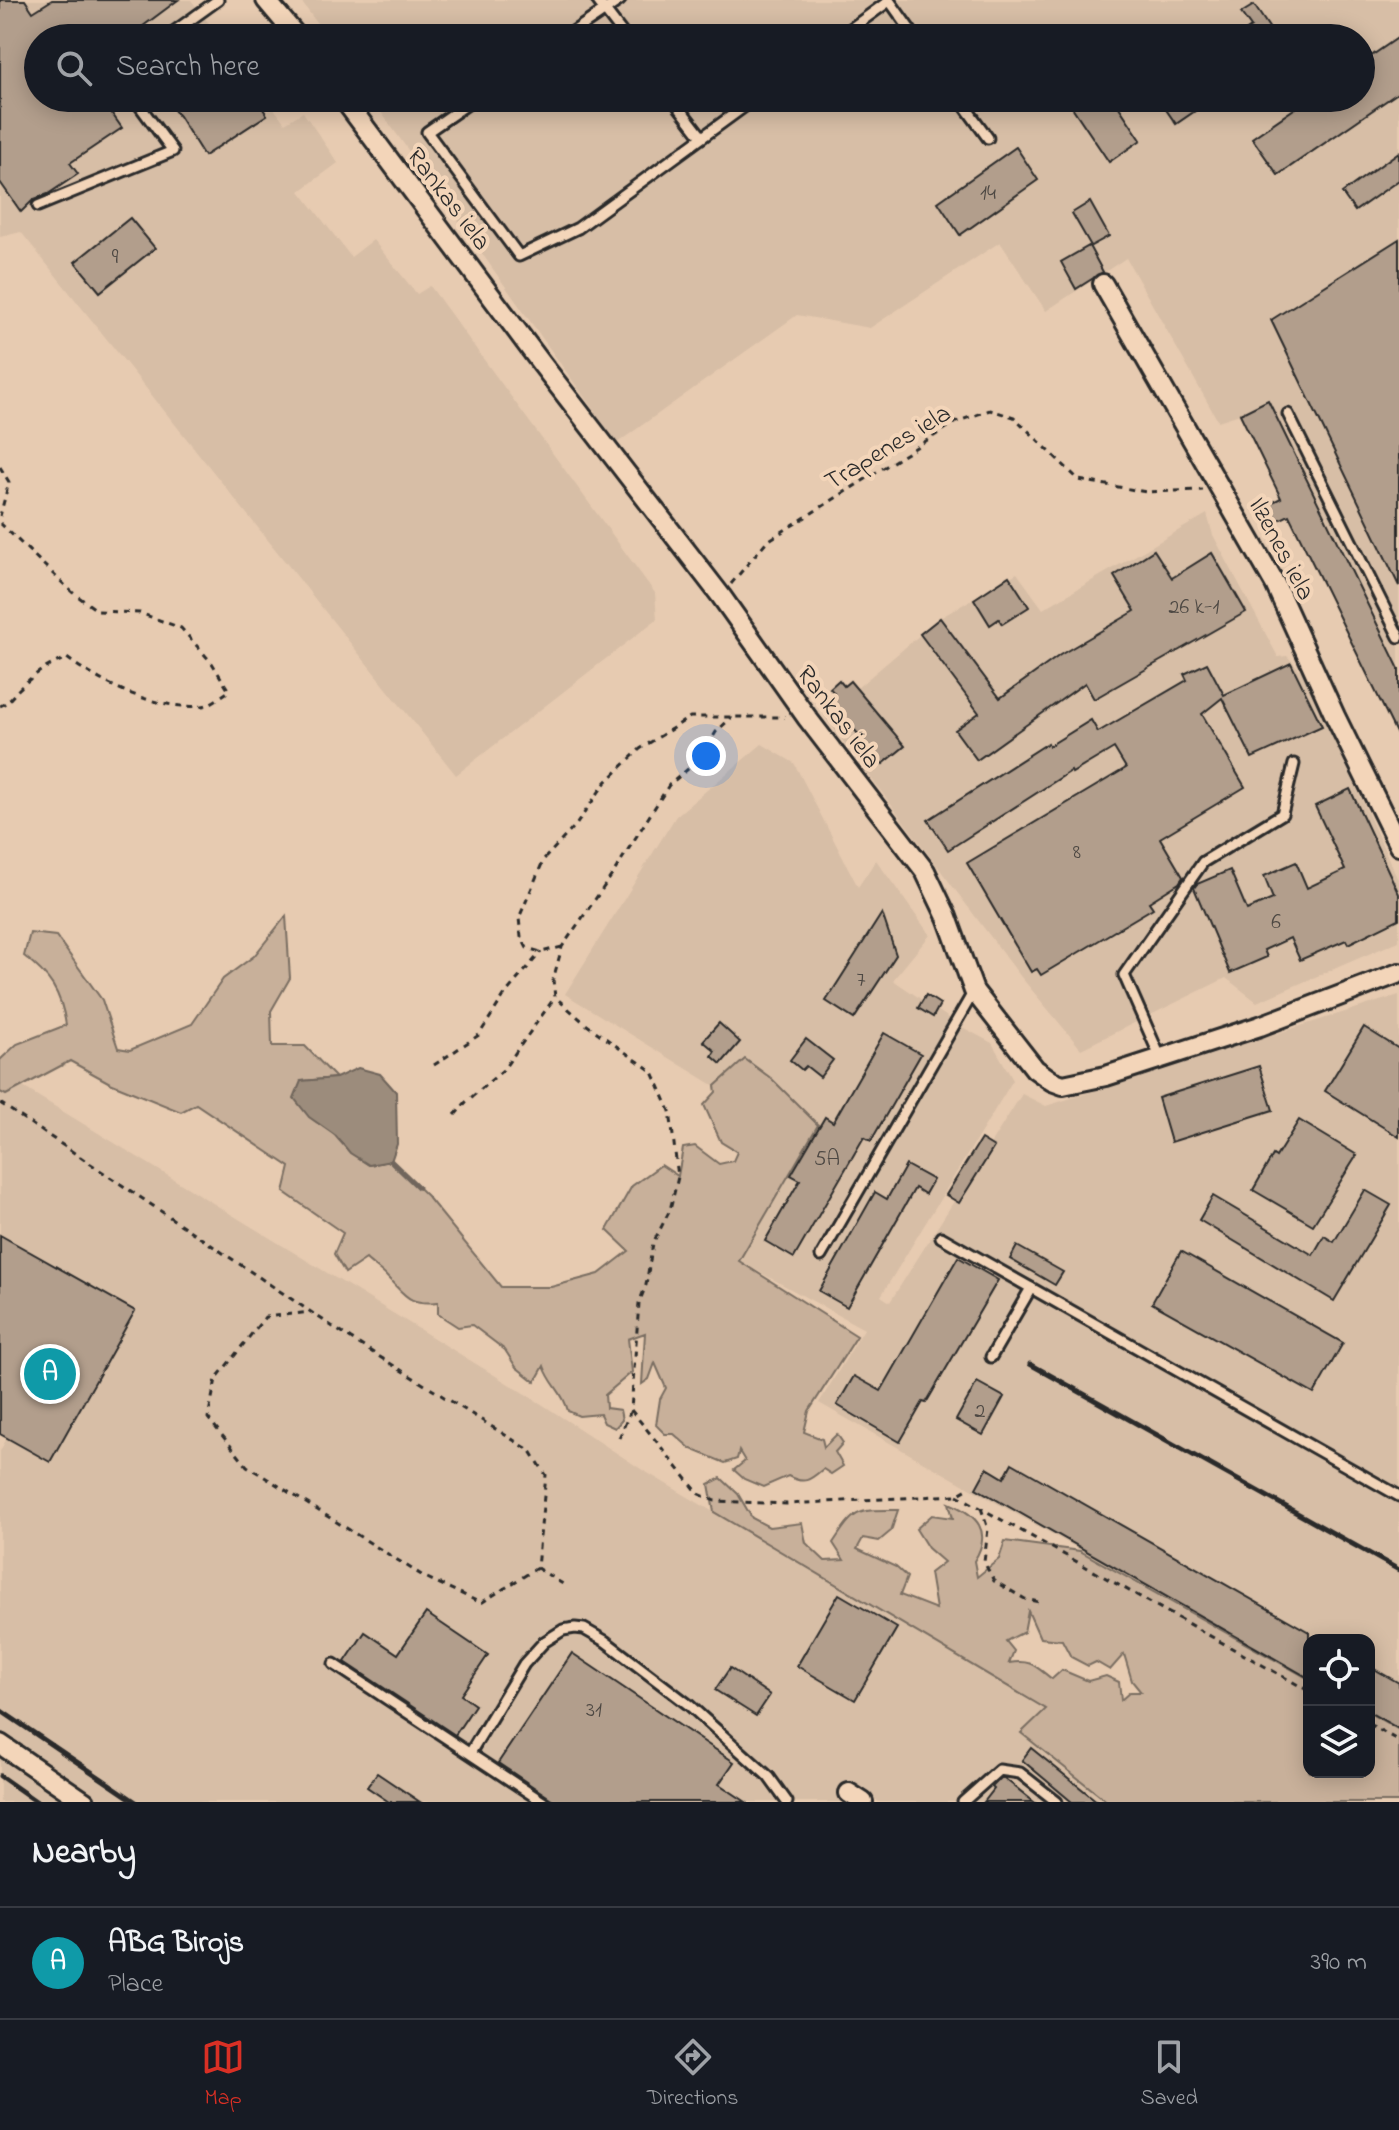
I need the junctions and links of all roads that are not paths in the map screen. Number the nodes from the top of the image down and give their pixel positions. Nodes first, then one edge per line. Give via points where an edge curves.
1 (218, 0) edge
2 (266, 0) edge
3 (597, 0) edge
4 (620, 0) edge
5 (889, 0) edge
6 (605, 11) junction
7 (185, 24) edge
8 (286, 24) edge
9 (585, 24) edge
10 (615, 24) edge
11 (857, 24) edge
12 (906, 24) edge
13 (144, 112) edge
14 (353, 112) edge
15 (456, 112) edge
16 (683, 112) edge
17 (737, 112) edge
18 (969, 112) edge
19 (702, 137) junction
20 (988, 138) dead end
21 (38, 206) dead end
22 (1103, 284) dead end
23 (1288, 414) dead end
24 (1399, 637) edge
25 (1294, 764) dead end
26 (1399, 846) edge
27 (1399, 973) edge
28 (974, 991) junction
29 (1161, 1059) junction
30 (941, 1237) dead end
31 (821, 1256) dead end
32 (1031, 1288) junction
33 (991, 1357) dead end
34 (1399, 1496) edge
35 (334, 1664) dead end
36 (0, 1744) edge
37 (470, 1753) junction
38 (968, 1801) edge
39 (85, 1802) edge
40 (543, 1802) edge
41 (787, 1802) edge
42 (1057, 1802) edge

1 - 7 lane
2 - 8 street
3 - 6 lane
4 - 6 lane
5 - 11 lane
5 - 12 lane
6 - 9 lane
6 - 10 lane
13 - 21 lane via 173,151
14 - 28 street, Rankas iela via 925,871
15 - 19 lane via 427,132 519,256 578,228
16 - 19 lane
17 - 19 lane
18 - 20 lane
22 - 26 street, Ilzenes iela via 1275,584
23 - 24 lane
25 - 29 lane via 1282,814 1203,862 1124,975
27 - 29 street, Rankas iela
28 - 29 street, Rankas iela via 1035,1069 1052,1081 1063,1085
28 - 31 lane
30 - 32 lane
32 - 33 lane
32 - 34 lane
35 - 37 lane
36 - 39 street
37 - 40 lane
37 - 41 lane via 524,1664 544,1642 563,1630 584,1629 689,1705 769,1777
38 - 42 lane via 999,1770 1010,1770 1032,1780

